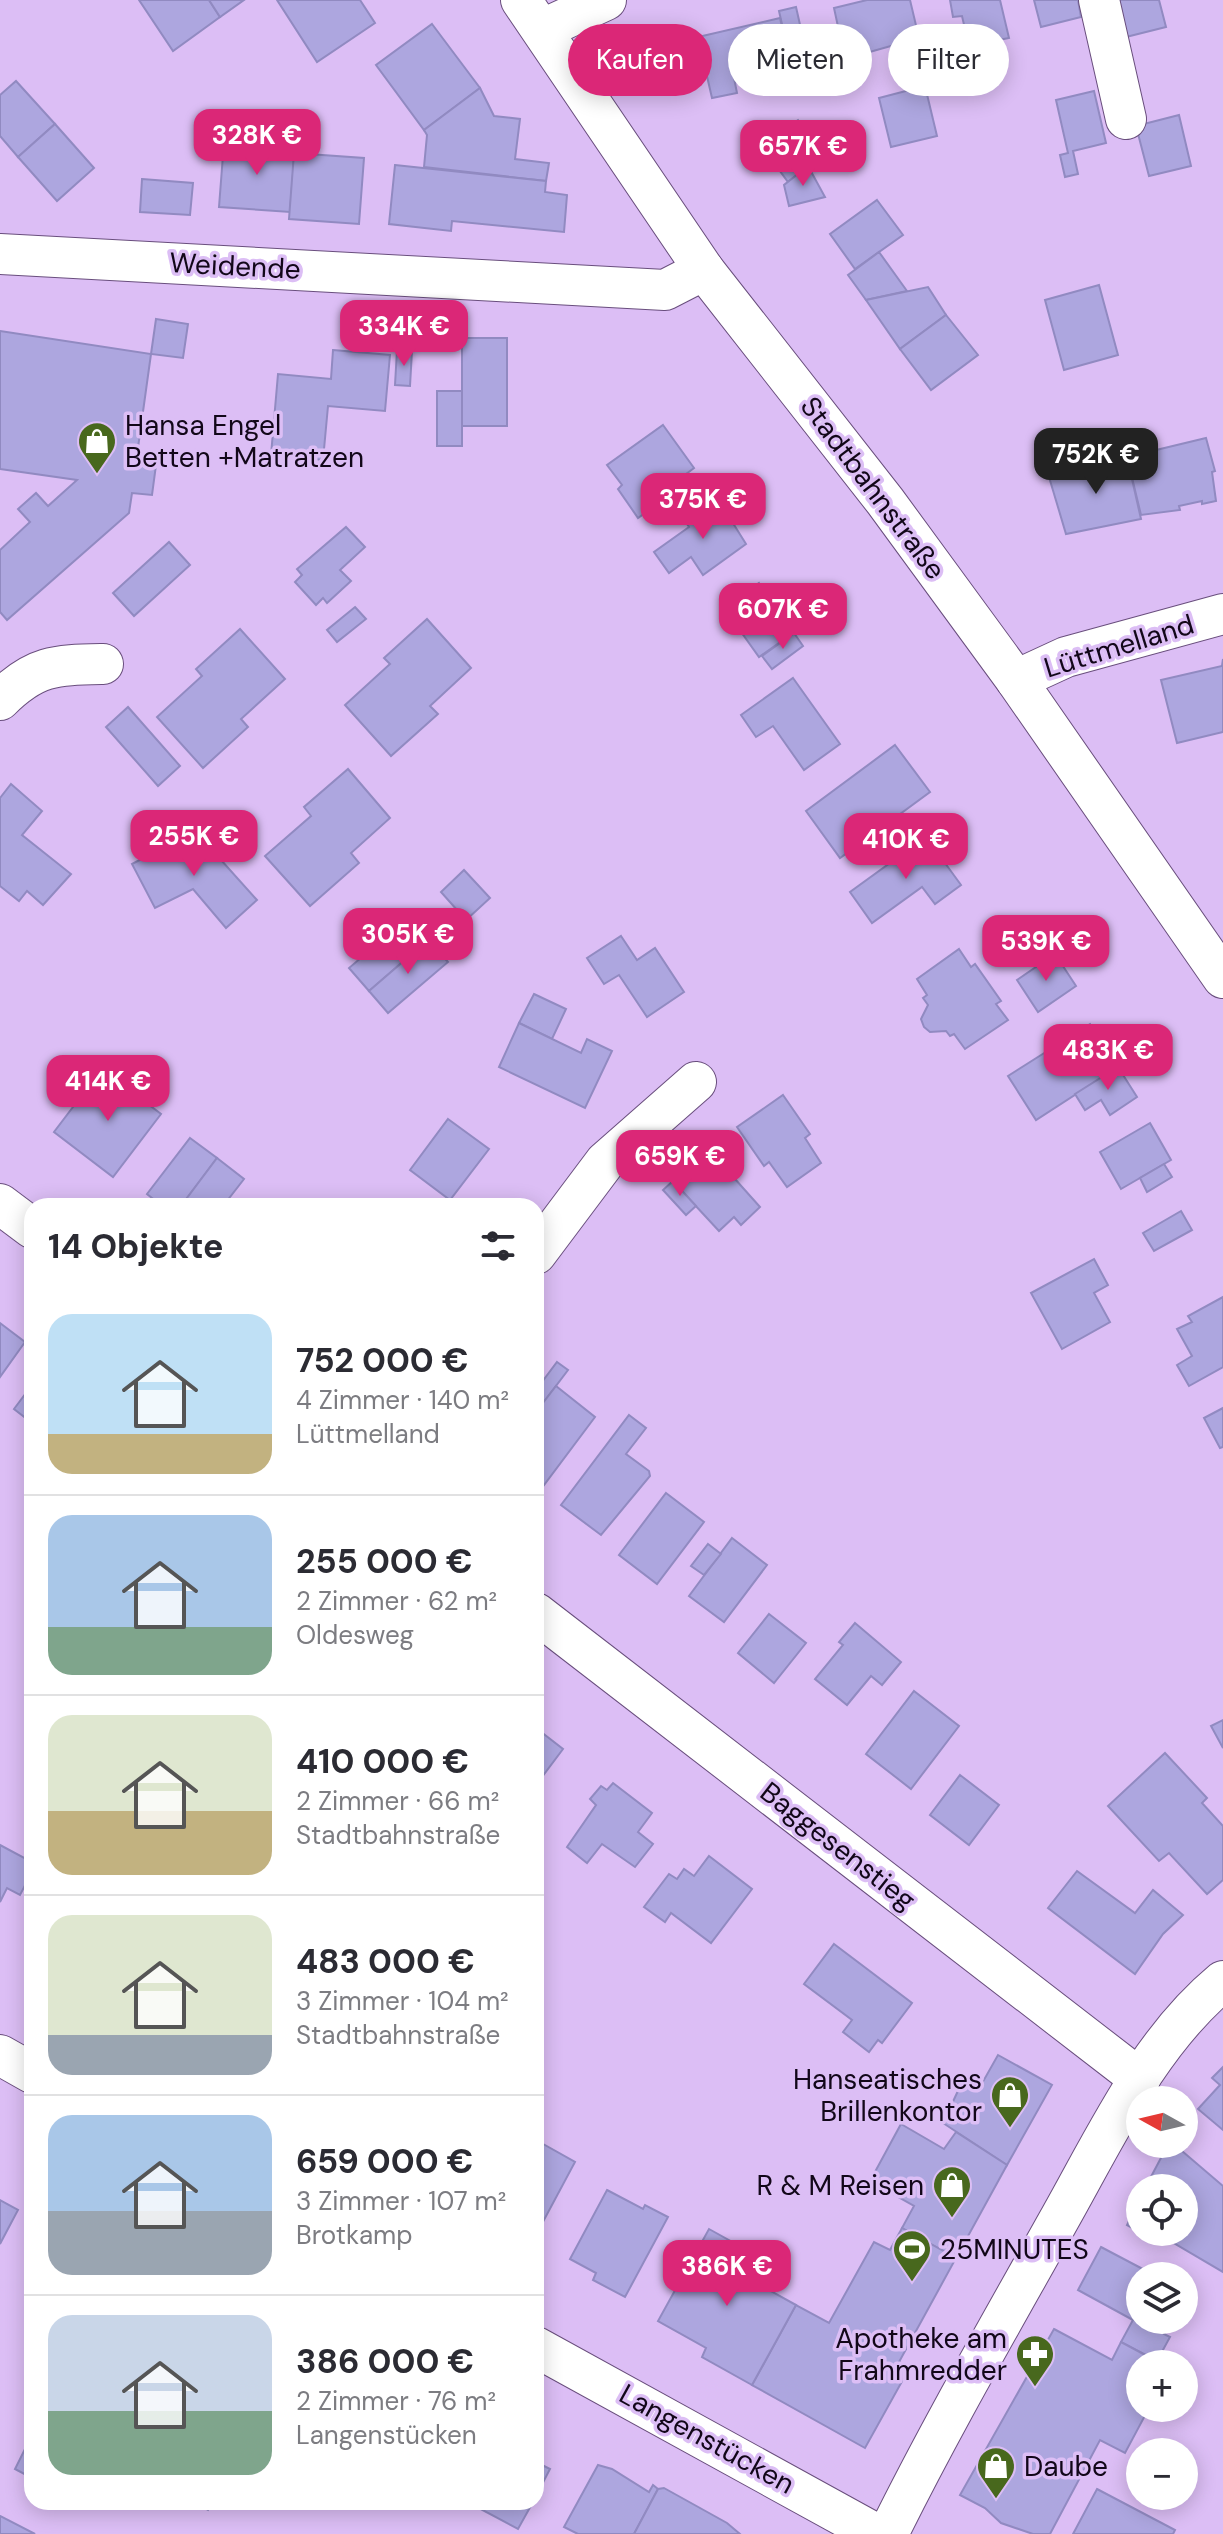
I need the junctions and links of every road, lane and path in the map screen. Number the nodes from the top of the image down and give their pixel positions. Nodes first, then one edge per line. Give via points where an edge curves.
1 (606, 0) edge
2 (1099, 0) edge
3 (532, 14) edge
4 (1126, 119) dead end
5 (0, 254) edge
6 (704, 270) junction
7 (1223, 614) edge
8 (103, 664) dead end
9 (7, 678) edge
10 (1016, 680) junction
11 (1223, 978) edge
12 (696, 1082) dead end
13 (0, 1204) edge
14 (24, 1222) edge
15 (544, 1243) edge
16 (544, 1619) edge
17 (1223, 1981) edge
18 (0, 2055) edge
19 (24, 2068) edge
20 (1140, 2079) junction
21 (544, 2351) edge
22 (876, 2534) edge
23 (888, 2534) edge

1 - 3 street
2 - 4 street
3 - 6 street, Stadtbahnstraße
5 - 6 street, Weidende via 665,290
6 - 10 street, Stadtbahnstraße via 885,501
7 - 10 street, Lüttmelland via 1066,657
8 - 9 street via 60,665
10 - 11 street, Stadtbahnstraße
12 - 15 street via 605,1162
13 - 14 street
16 - 20 street, Baggesenstieg
17 - 20 street via 1169,2038
18 - 19 street
20 - 23 street
21 - 22 street, Langenstücken

